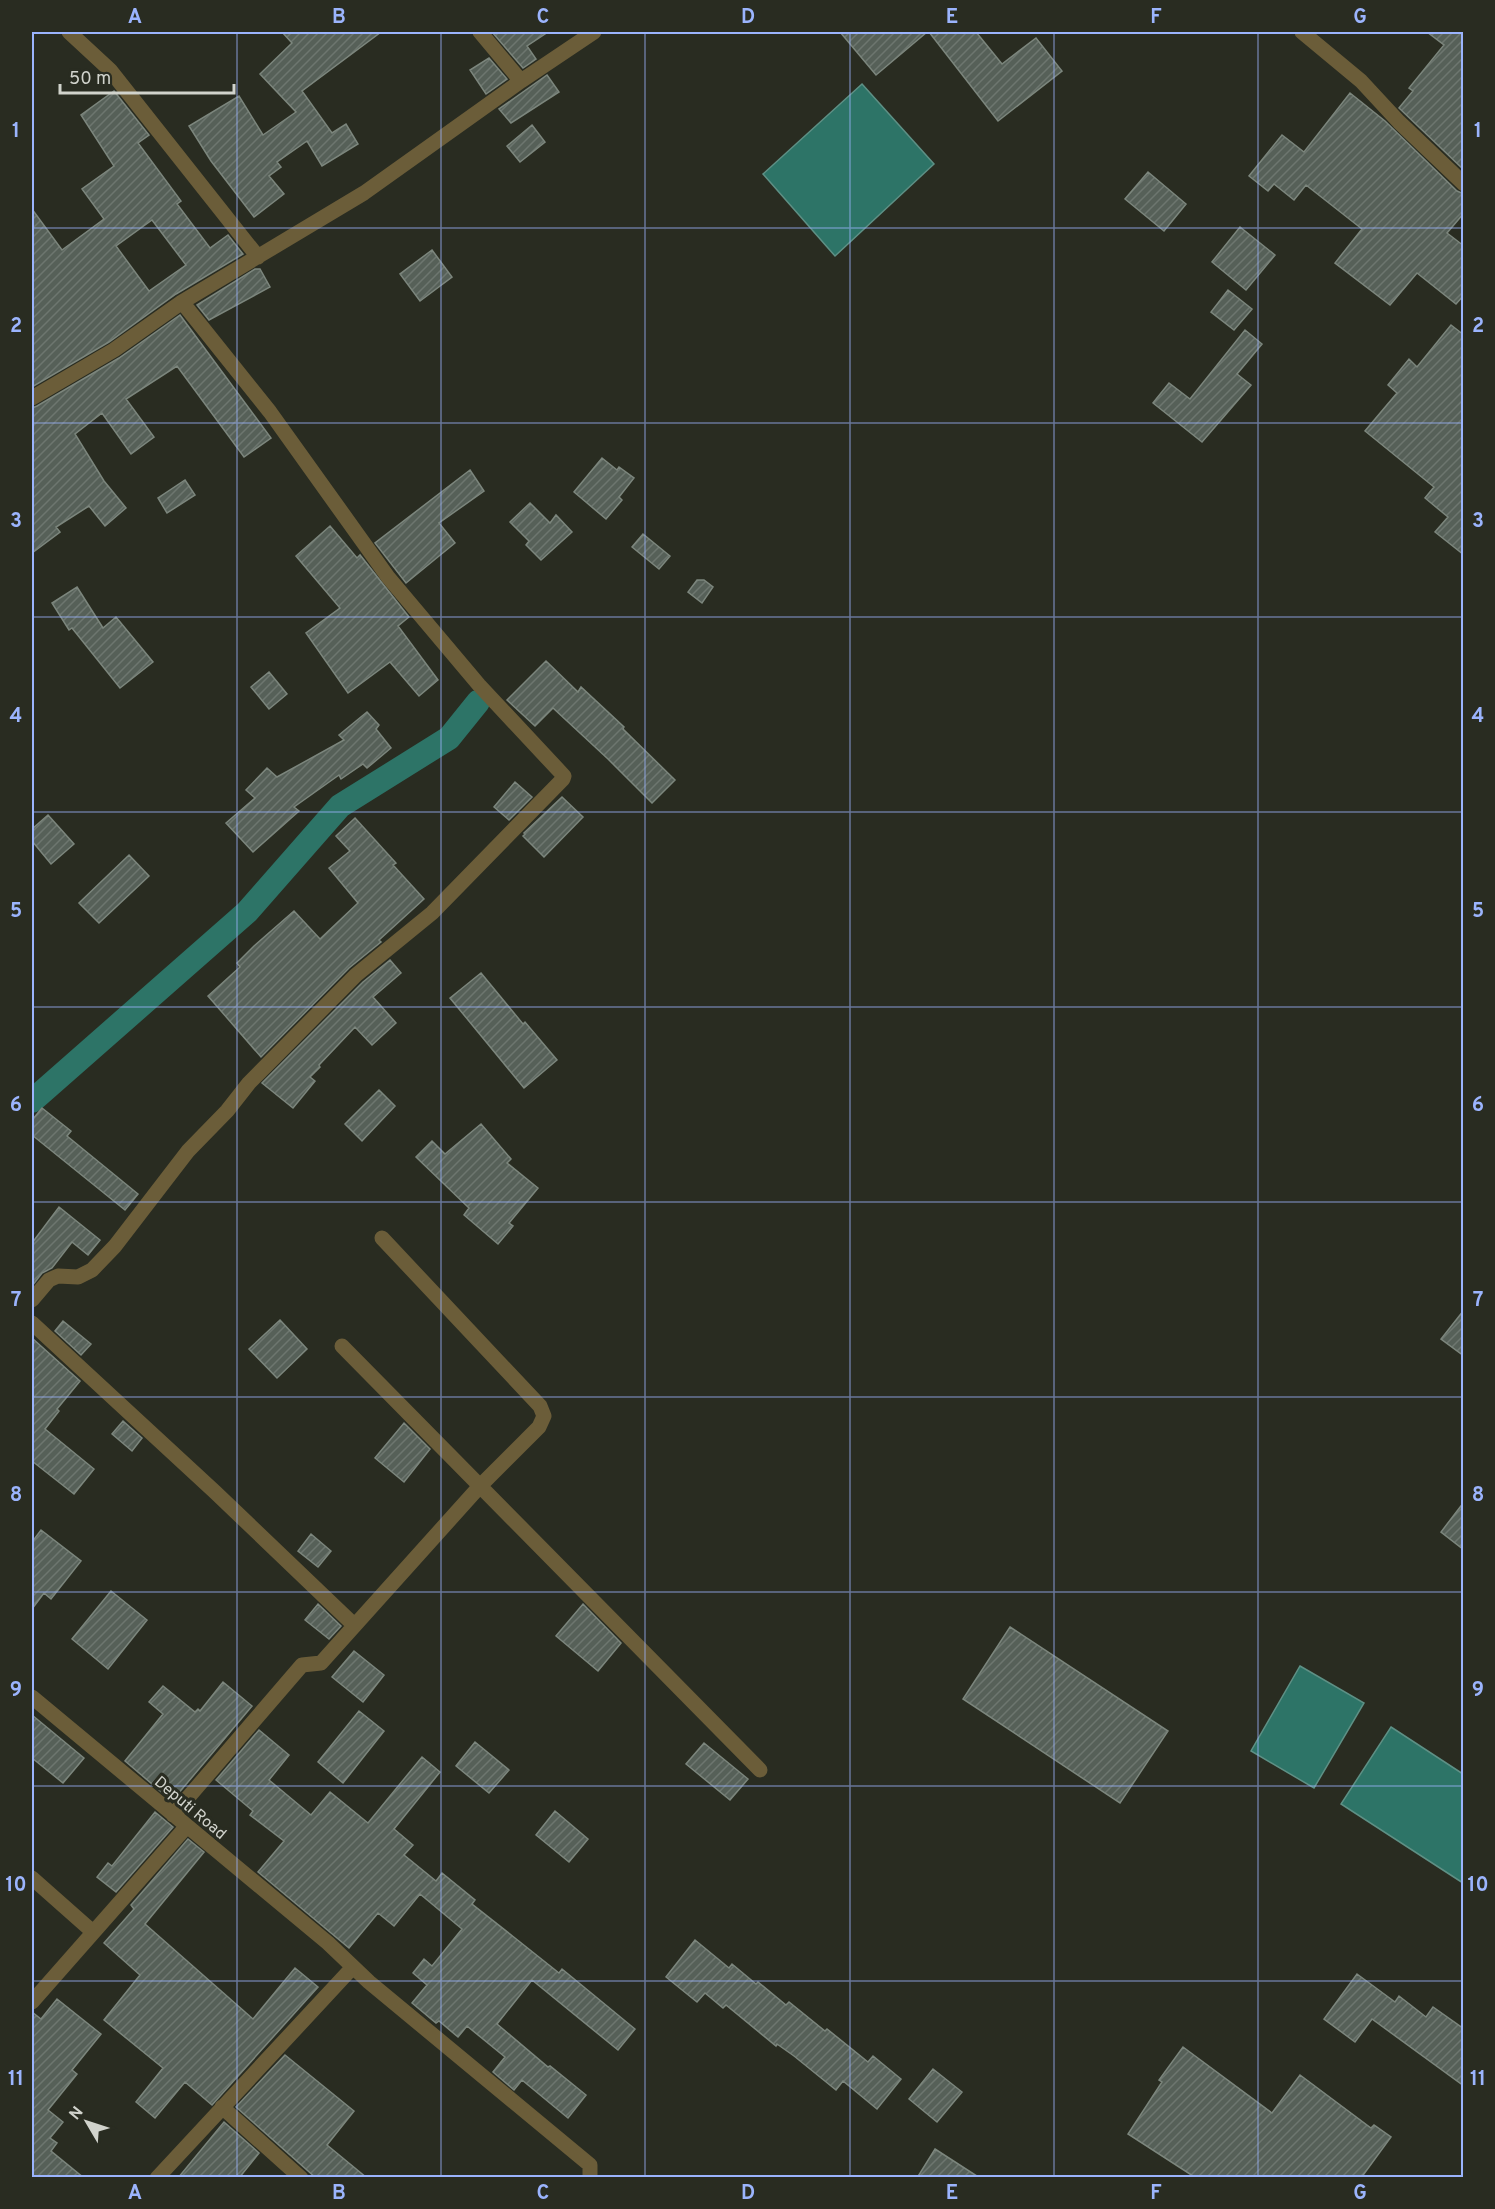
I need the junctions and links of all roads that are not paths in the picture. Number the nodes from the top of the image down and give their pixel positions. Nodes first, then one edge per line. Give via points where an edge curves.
1 (69, 32) edge
2 (480, 32) edge
3 (594, 32) edge
4 (1302, 32) edge
5 (521, 81) junction
6 (1464, 184) edge
7 (258, 257) junction
8 (182, 302) junction
9 (32, 398) edge
10 (382, 1239) dead end
11 (32, 1300) edge
12 (32, 1323) edge
13 (342, 1346) dead end
14 (480, 1486) junction
15 (354, 1625) junction
16 (32, 1697) edge
17 (760, 1770) dead end
18 (173, 1815) junction
19 (187, 1826) junction
20 (32, 1878) edge
21 (93, 1932) junction
22 (353, 1967) junction
23 (32, 2002) edge
24 (222, 2107) junction
25 (157, 2178) edge
26 (301, 2178) edge
27 (590, 2178) edge

1 - 7 street via 110,70
2 - 5 street
3 - 5 street
4 - 6 street via 1361,81
5 - 7 street via 364,193
7 - 8 street
8 - 9 street via 114,350
8 - 11 street via 270,412 388,577 479,685 564,776 432,913 356,975 249,1083 92,1270 78,1277 58,1276
10 - 14 street via 540,1406 544,1416 539,1427
12 - 15 street
13 - 14 street
14 - 15 street
14 - 17 street
15 - 18 street via 321,1664 302,1665
16 - 18 street, Deputi Road
18 - 19 street, Deputi Road
19 - 21 street
19 - 22 street, Deputi Road
20 - 21 street
21 - 23 street
22 - 24 street
22 - 27 street, Deputi Road via 590,2165
24 - 25 street
24 - 26 street

